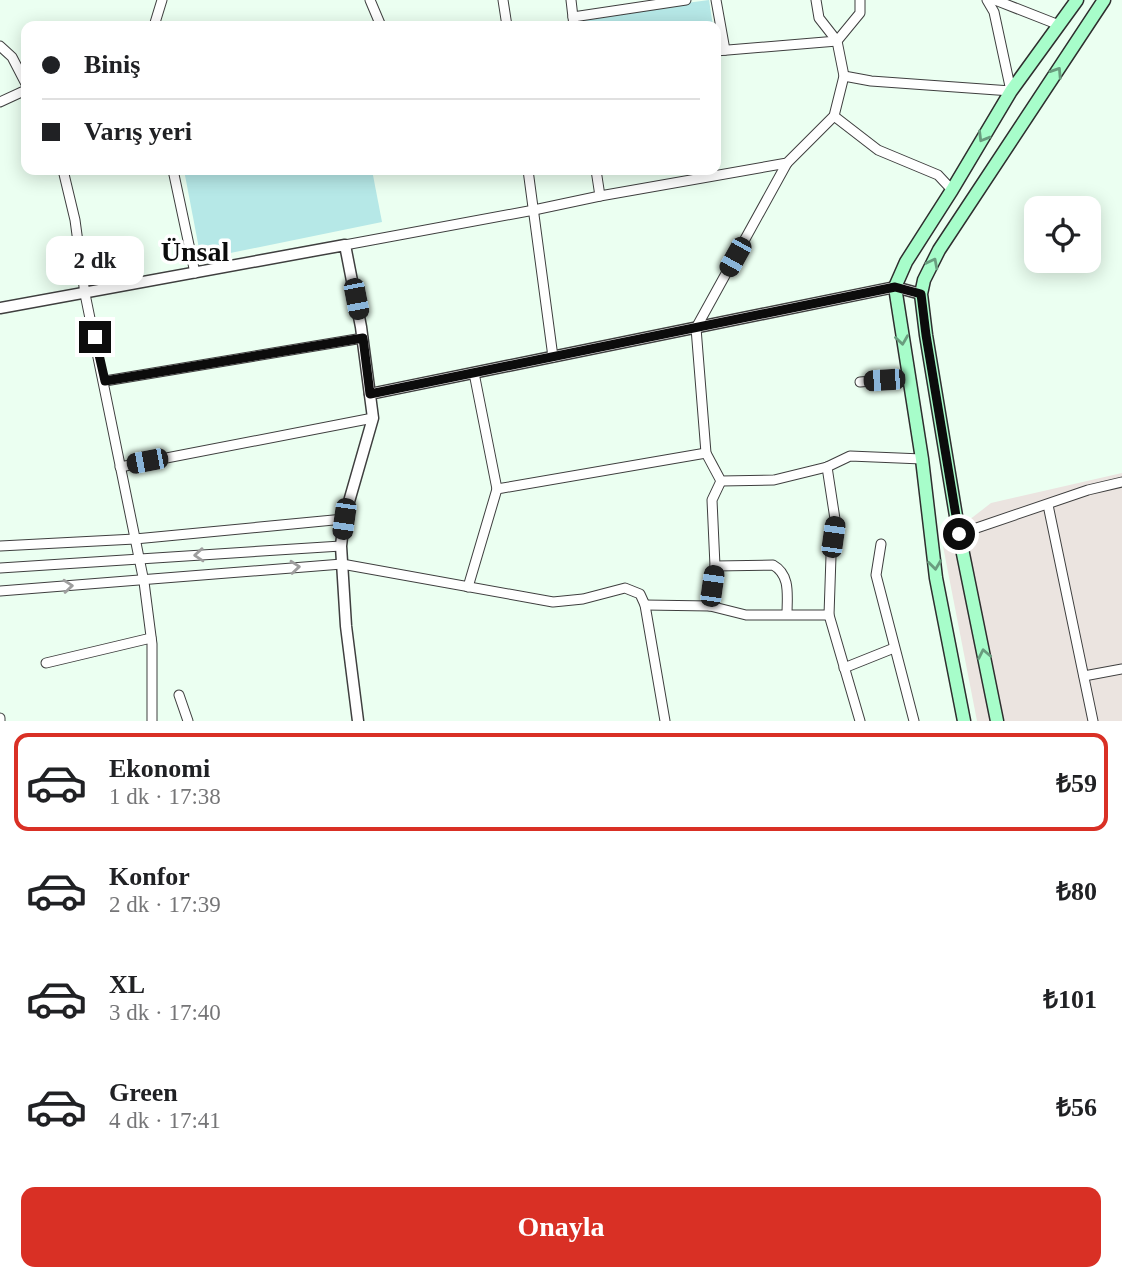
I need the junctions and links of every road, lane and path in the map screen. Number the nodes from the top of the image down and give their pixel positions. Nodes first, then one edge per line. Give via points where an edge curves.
1 (162, 0) edge
2 (370, 0) edge
3 (503, 0) edge
4 (571, 0) edge
5 (686, 0) edge
6 (716, 0) edge
7 (816, 0) edge
8 (860, 0) edge
9 (987, 0) edge
10 (995, 0) edge
11 (1104, 0) edge
12 (1075, 1) edge
13 (156, 21) edge
14 (379, 21) edge
15 (506, 21) edge
16 (574, 21) edge
17 (718, 21) edge
18 (1059, 25) junction
19 (837, 41) junction
20 (0, 46) edge
21 (721, 50) edge
22 (21, 74) edge
23 (844, 76) junction
24 (1011, 91) junction
25 (21, 92) edge
26 (0, 102) edge
27 (834, 116) junction
28 (787, 163) junction
29 (64, 175) edge
30 (174, 175) edge
31 (529, 175) edge
32 (597, 175) edge
33 (719, 175) edge
34 (721, 175) edge
35 (952, 190) junction
36 (600, 196) junction
37 (534, 210) junction
38 (345, 245) junction
39 (195, 273) junction
40 (895, 287) junction
41 (86, 294) junction
42 (921, 294) junction
43 (0, 308) edge
44 (696, 328) junction
45 (363, 338) junction
46 (553, 357) junction
47 (474, 373) junction
48 (908, 378) junction
49 (105, 381) junction
50 (860, 382) dead end
51 (370, 394) junction
52 (373, 418) junction
53 (706, 453) junction
54 (922, 459) junction
55 (120, 467) junction
56 (827, 467) junction
57 (721, 481) junction
58 (1122, 482) edge
59 (497, 489) junction
60 (1048, 505) junction
61 (344, 519) junction
62 (959, 534) junction
63 (135, 539) junction
64 (881, 544) dead end
65 (0, 545) edge
66 (341, 546) junction
67 (139, 558) junction
68 (342, 564) junction
69 (715, 566) junction
70 (0, 568) edge
71 (144, 580) junction
72 (468, 587) junction
73 (0, 591) edge
74 (645, 605) junction
75 (710, 606) junction
76 (788, 614) junction
77 (829, 615) junction
78 (151, 638) junction
79 (894, 648) junction
80 (46, 663) dead end
81 (844, 668) junction
82 (1122, 669) edge
83 (1084, 676) junction
84 (179, 695) dead end
85 (152, 721) edge
86 (188, 721) edge
87 (358, 721) edge
88 (665, 721) edge
89 (860, 721) edge
90 (914, 721) edge
91 (964, 721) edge
92 (997, 721) edge
93 (1093, 721) edge

1 - 13 street
2 - 14 street
3 - 15 street
4 - 16 street
5 - 16 street
6 - 17 street
7 - 19 street via 820,18
8 - 19 street via 860,13
9 - 24 street via 994,12
10 - 18 street
42 -> 11 main road via 939,250
12 - 18 main road
18 - 24 main road
19 - 21 street
19 - 23 street
20 - 22 street
23 - 24 street
23 - 27 street
24 -> 35 main road
25 - 26 street
27 - 28 street
27 - 35 street via 878,150 937,175
28 - 34 street
28 - 44 street
29 - 41 street
30 - 39 street
31 - 37 street
32 - 36 street
33 - 36 street
35 - 40 main road
36 - 37 street
37 - 38 street
37 - 46 street
38 - 39 street
38 - 45 street
39 - 41 street
40 - 42 street
40 - 44 street
40 -> 48 main road
41 - 43 street
41 - 49 street
42 - 62 main road
44 - 46 street
44 - 53 street
45 - 49 street
45 - 51 street
46 - 47 street
47 - 51 street
47 - 59 street
48 - 50 street
48 - 54 main road
49 - 55 street
51 - 52 street
52 - 55 street
52 - 61 street
53 - 57 street
53 - 59 street
54 - 56 street via 850,456
54 -> 91 main road via 936,578
55 - 63 street
56 - 57 street via 774,480
56 - 77 street via 835,519
57 - 69 street via 712,500
58 - 60 street
59 - 72 street
60 - 62 street
60 - 83 street
61 - 63 street
61 - 66 street
92 -> 62 main road
63 - 65 street
63 - 67 street
64 - 79 street via 876,575
66 -> 67 street
66 - 68 street
67 - 70 street
67 - 71 street
71 -> 68 street
68 - 72 street
68 - 87 street
69 - 75 street
69 - 76 street via 773,565 782,570
73 -> 71 street
71 - 78 street
72 - 74 street via 553,602 625,588 640,594
74 - 75 street
74 - 88 street
75 - 76 street via 746,615
76 - 77 street
77 - 81 street
78 - 80 street
78 - 85 street
79 - 81 street
79 - 90 street
81 - 89 street
82 - 83 street
83 - 93 street
84 - 86 street

